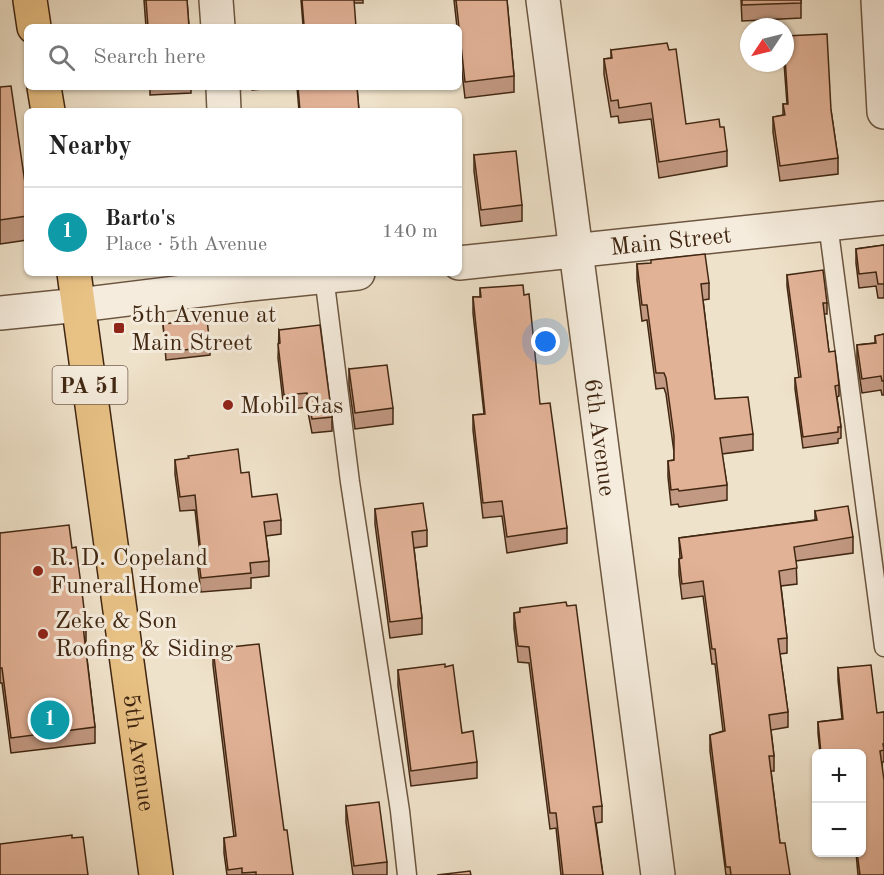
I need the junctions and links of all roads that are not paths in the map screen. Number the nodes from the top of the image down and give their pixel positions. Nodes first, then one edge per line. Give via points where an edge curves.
1 (30, 0) edge
2 (216, 0) edge
3 (543, 0) edge
4 (878, 0) edge
5 (34, 24) edge
6 (218, 24) edge
7 (44, 90) edge
8 (223, 90) edge
9 (48, 108) edge
10 (225, 108) edge
11 (884, 112) edge
12 (884, 218) edge
13 (828, 224) junction
14 (575, 251) junction
15 (462, 263) edge
16 (74, 276) edge
17 (324, 276) joint
18 (240, 279) edge
19 (79, 306) junction
20 (0, 313) edge
21 (884, 647) edge
22 (156, 875) edge
23 (407, 875) edge
24 (658, 875) edge

1 - 5 main road
2 - 6 street
3 - 14 street, 6th Avenue
4 - 11 street
7 - 9 main road
8 - 10 street
12 - 13 street, Main Street
13 - 14 street, Main Street
13 - 21 lane
14 - 15 street, Main Street
14 - 24 street, 6th Avenue
16 - 19 main road, 5th Avenue / PA 51
17 - 18 street
17 - 23 lane
18 - 19 street
19 - 20 street
19 - 22 main road, 5th Avenue / PA 51

